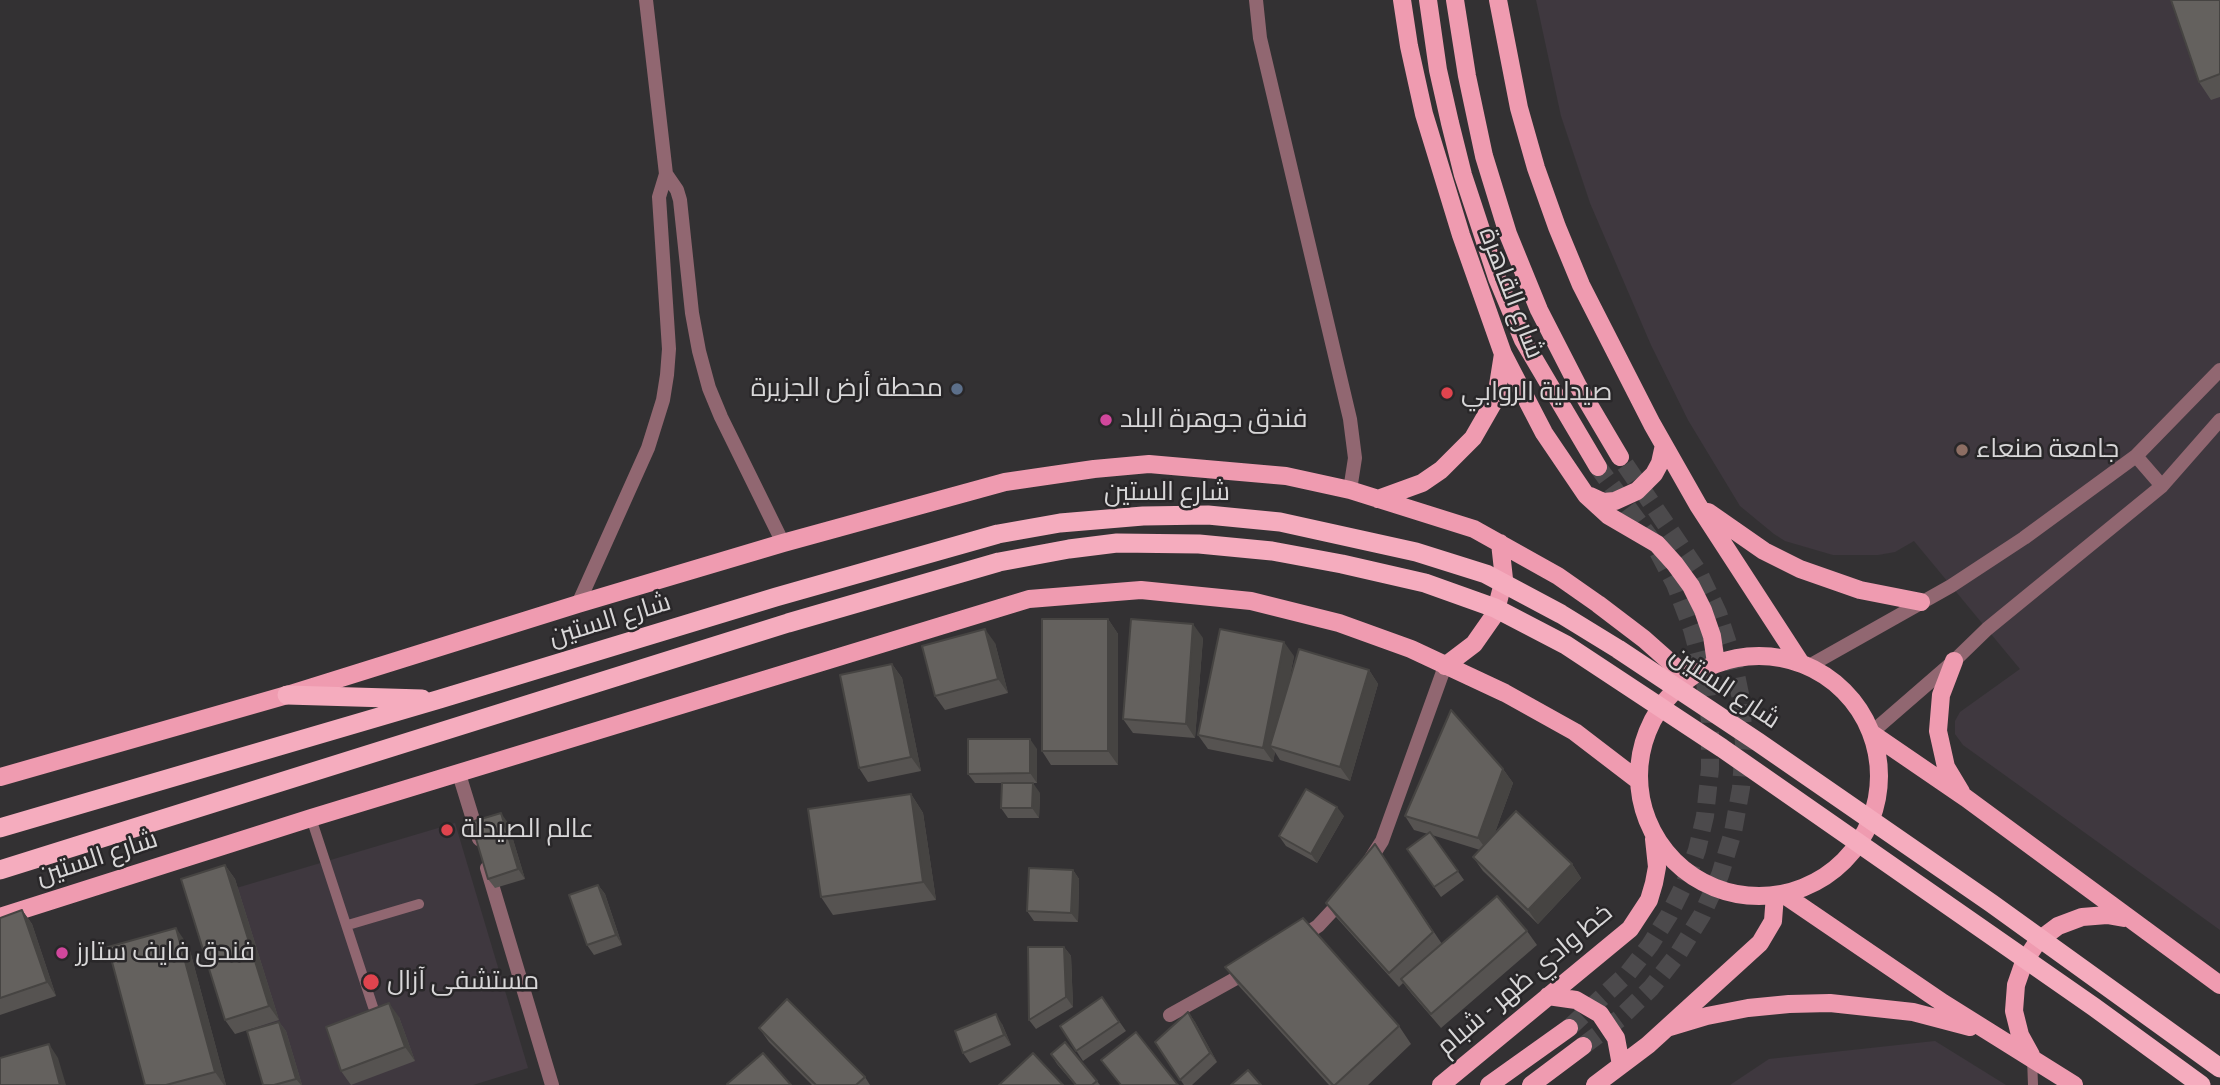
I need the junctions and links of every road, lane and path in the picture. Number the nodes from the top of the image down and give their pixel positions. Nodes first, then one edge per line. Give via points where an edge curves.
1 (646, 0) edge
2 (1256, 0) edge
3 (1402, 0) edge
4 (1428, 0) edge
5 (1455, 0) edge
6 (1498, 0) edge
7 (666, 174) junction
8 (692, 313) junction
9 (666, 316) junction
10 (1503, 354) junction
11 (2220, 370) edge
12 (2220, 420) edge
13 (1664, 445) junction
14 (2136, 456) junction
15 (1620, 457) tunnel mouth
16 (1598, 467) tunnel mouth
17 (2162, 486) junction
18 (1350, 490) junction
19 (1586, 495) junction
20 (1378, 499) junction
21 (1698, 505) junction
22 (1500, 543) junction
23 (783, 544) junction
24 (1922, 602) junction
25 (578, 604) junction
26 (1954, 661) junction
27 (1716, 663) junction
28 (1804, 664) junction
29 (1445, 666) junction
30 (1688, 678) junction
31 (287, 695) junction
32 (440, 699) junction
33 (1871, 733) junction
34 (459, 774) junction
35 (0, 777) edge
36 (1639, 781) junction
37 (1966, 798) junction
38 (311, 818) junction
39 (0, 828) edge
40 (1653, 832) junction
41 (0, 870) edge
42 (1779, 894) junction
43 (419, 904) dead end
44 (0, 916) edge
45 (2131, 920) junction
46 (348, 925) junction
47 (1288, 946) edge
48 (1257, 965) edge
49 (2220, 985) edge
50 (1548, 996) junction
51 (373, 1007) edge
52 (1170, 1015) dead end
53 (1569, 1028) tunnel mouth
54 (1667, 1028) junction
55 (1993, 1034) junction
56 (1583, 1046) tunnel mouth
57 (2032, 1057) junction
58 (1621, 1065) junction
59 (2220, 1068) edge
60 (552, 1085) edge
61 (1441, 1085) edge
62 (1489, 1085) edge
63 (1531, 1085) edge
64 (1595, 1085) edge
65 (2033, 1085) edge
66 (2074, 1085) edge
67 (2201, 1085) edge

1 - 7 street
2 - 18 street via 1260,38 1350,419 1355,458
3 - 10 main road, شارع القاهرة via 1424,114
4 - 16 main road via 1450,123 1497,278 1523,340
5 - 15 main road via 1484,156 1508,234 1539,310
6 - 13 main road via 1519,108 1557,228 1608,341
7 - 8 street via 680,200
7 - 9 street via 659,197
8 - 9 street
8 - 23 street via 700,356 721,417
9 - 25 street via 667,375 657,424
10 - 19 main road, شارع القاهرة via 1544,433
10 - 20 main road via 1496,398 1473,438 1422,483
11 - 14 street
12 - 17 street
13 - 19 main road via 1654,474 1637,491 1603,502
13 - 21 main road
14 - 17 street
14 - 24 street via 2024,538
17 - 26 street
18 - 20 main road, شارع الستين
18 - 23 main road, شارع الستين via 1286,477 1149,464 1005,482
19 - 27 main road, شارع القاهرة via 1609,516 1657,544 1675,564 1703,610
20 - 22 main road, شارع الستين via 1474,529
21 - 24 main road via 1730,530 1800,569 1860,590
21 - 28 main road
22 - 29 main road via 1504,579 1494,614 1474,644
22 - 30 main road, شارع الستين via 1598,604
23 - 25 main road, شارع الستين
24 - 28 street
25 - 31 main road, شارع الستين
26 - 33 street
26 - 37 main road via 1941,695 1938,731 1947,767
27 - 28 main road via 1758,655
27 - 30 main road
28 - 33 main road via 1847,694
29 - 34 main road, شارع الستين via 1339,623 1251,601 1141,590 1028,599
29 - 36 main road, شارع الستين via 1575,732
29 - 47 street via 1382,841 1350,892 1318,926
30 - 36 main road via 1656,713 1640,758
31 - 32 highway
31 - 35 main road, شارع الستين
32 - 39 highway, شارع الستين
32 - 59 highway, شارع الستين via 999,534 1143,516 1208,515 1280,522 1416,552 1486,574 1572,621 1758,742
33 - 37 main road
33 - 42 main road via 1878,784 1864,834 1830,872 1808,886
34 - 38 main road, شارع الستين
34 - 60 street
36 - 40 main road
37 - 45 main road
38 - 44 main road, شارع الستين
38 - 46 lane
40 - 42 main road via 1666,853 1704,883 1750,896
40 - 50 main road, خط وادي ظهر - شبام via 1654,883 1640,915 1630,929
41 - 67 highway, شارع الستين via 788,623 999,562 1118,544 1199,544 1272,551 1425,583 1495,608 1566,645 1722,748
42 - 54 main road via 1773,921 1760,943
42 - 55 main road
43 - 46 lane
45 - 49 main road
45 - 57 main road via 2107,915 2082,917 2058,926 2038,941 2015,985 2014,1011
46 - 51 lane
48 - 52 street
50 - 58 main road via 1576,1000 1600,1014 1616,1038
50 - 61 main road, خط وادي ظهر - شبام
53 - 62 main road
54 - 55 main road via 1748,1008 1830,1003 1913,1012
54 - 58 main road
55 - 57 main road
56 - 63 main road
57 - 65 lane
57 - 66 main road
58 - 64 main road

